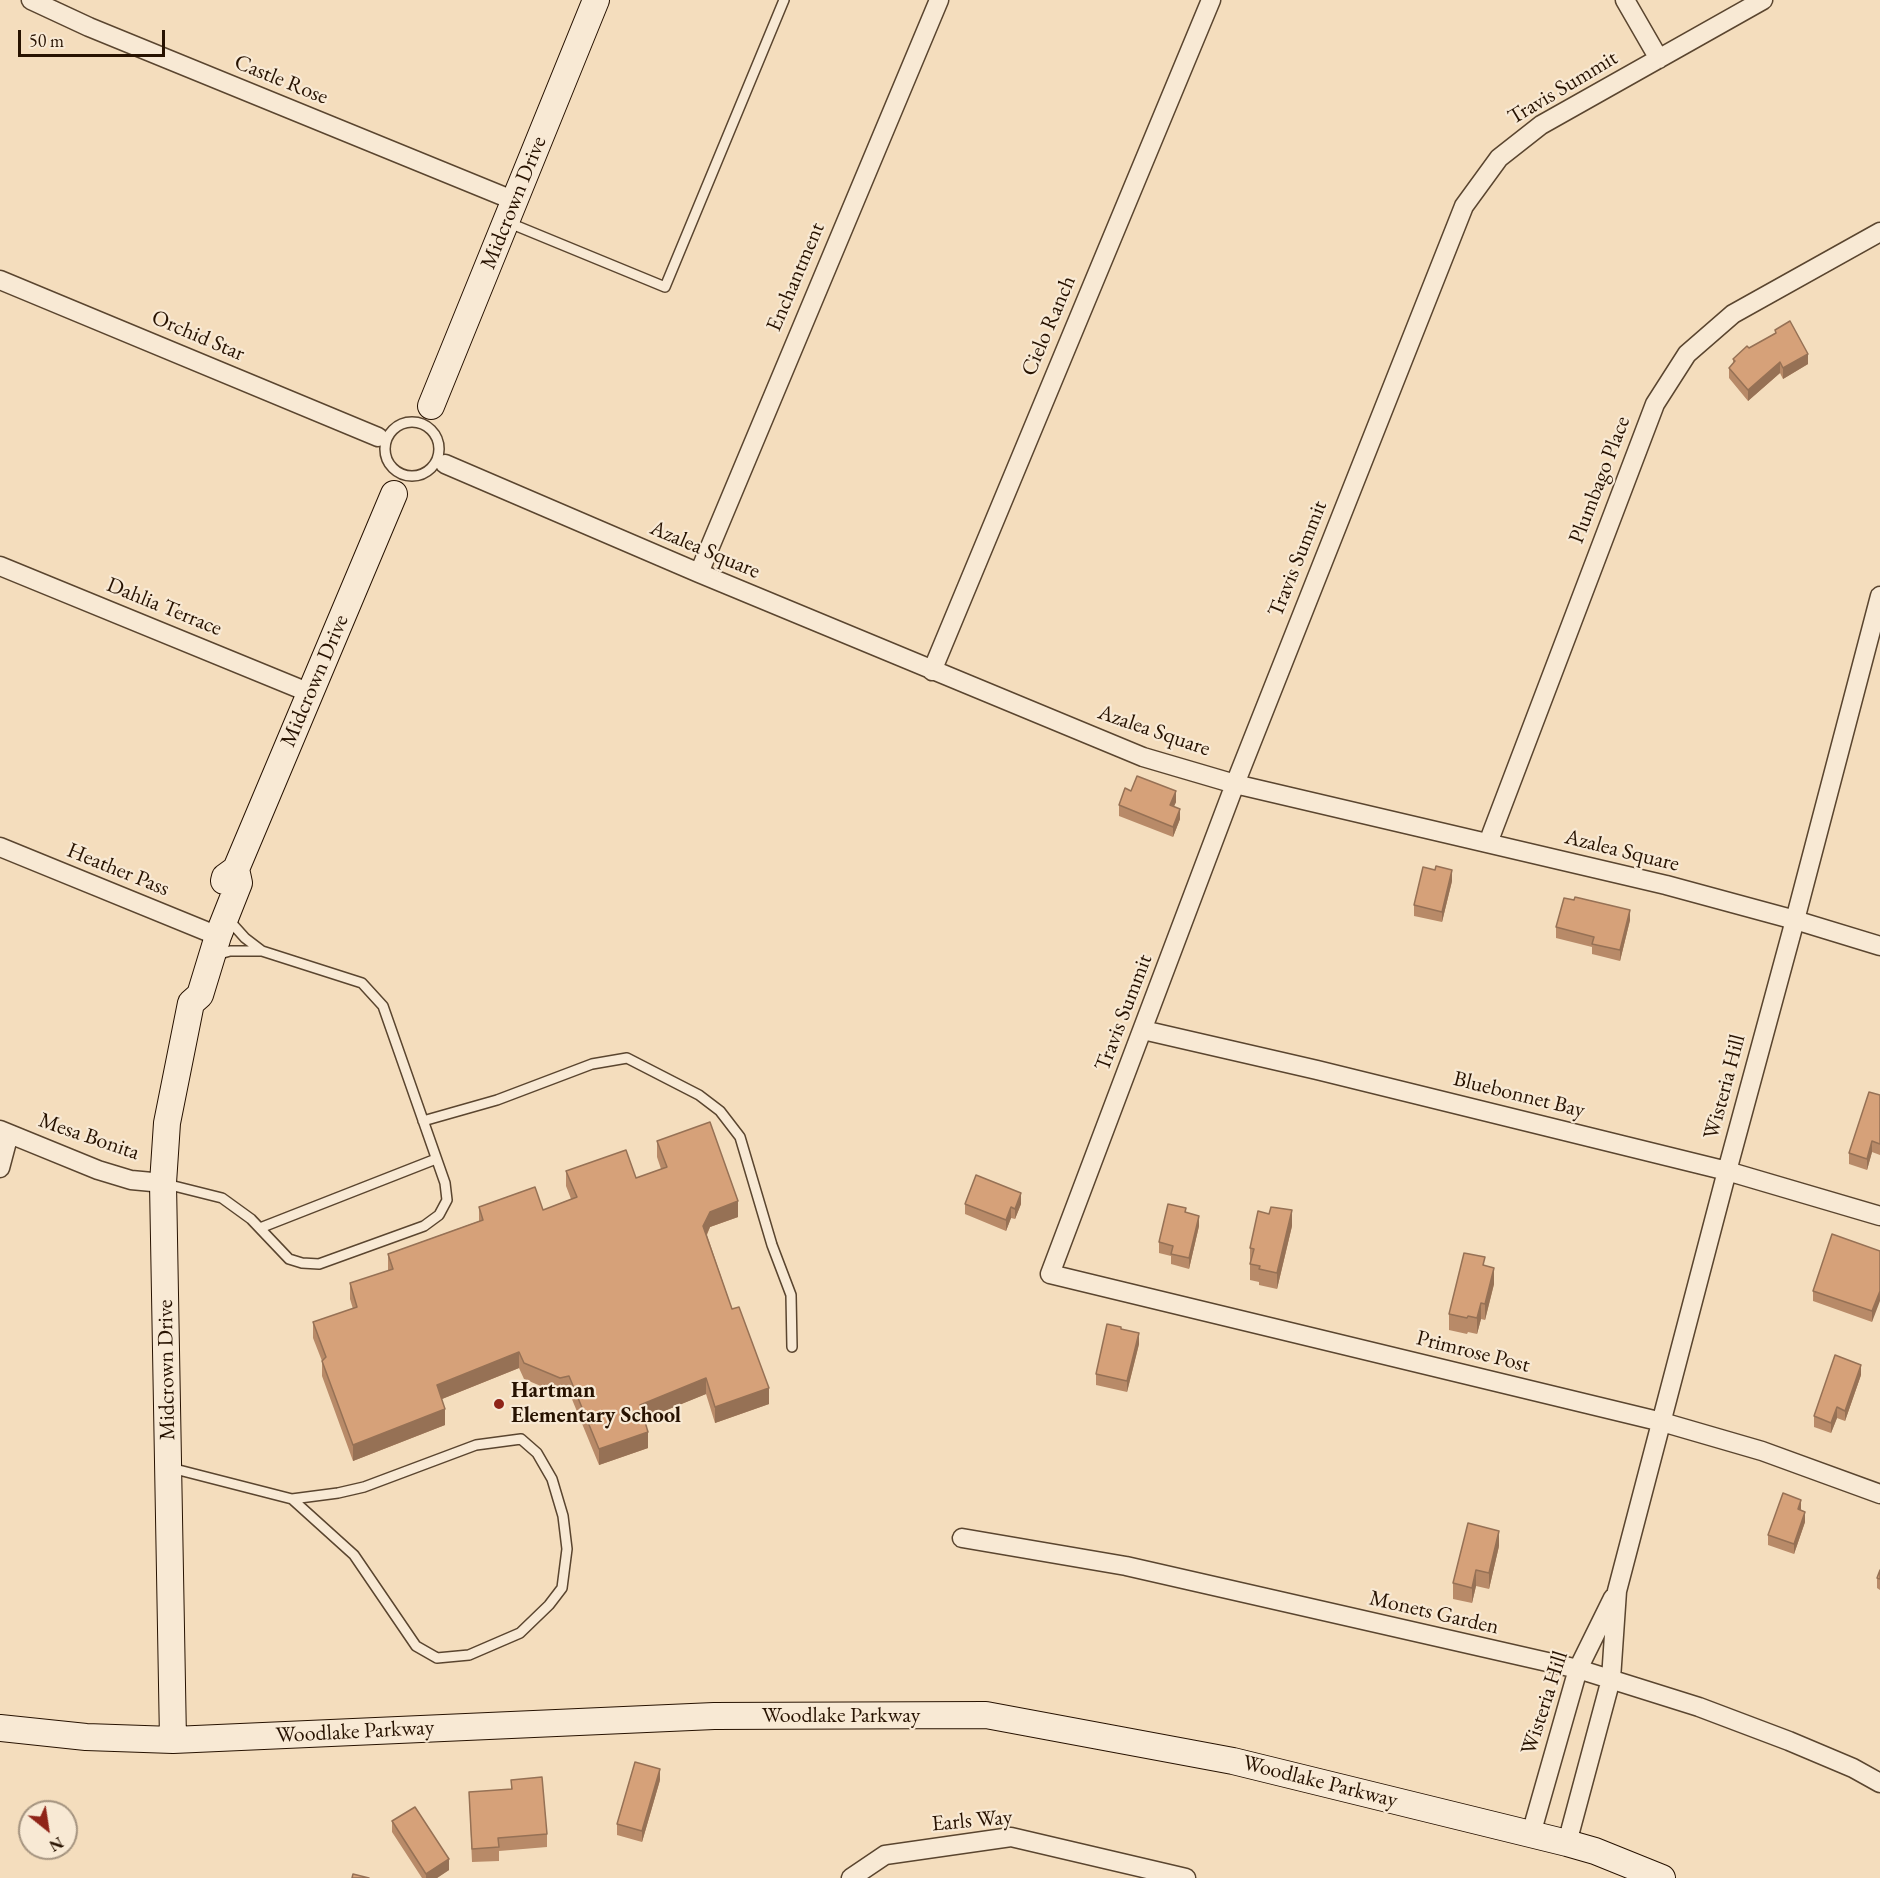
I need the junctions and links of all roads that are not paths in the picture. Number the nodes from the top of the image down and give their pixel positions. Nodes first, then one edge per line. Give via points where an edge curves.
1 (31, 0) edge
2 (596, 0) edge
3 (784, 0) edge
4 (939, 0) edge
5 (1211, 0) edge
6 (1625, 0) edge
7 (1763, 0) edge
8 (1659, 58) junction
9 (511, 211) junction
10 (1880, 232) edge
11 (0, 280) edge
12 (425, 419) junction
13 (384, 440) junction
14 (439, 461) junction
15 (399, 480) junction
16 (0, 566) edge
17 (699, 573) junction
18 (1880, 596) edge
19 (932, 671) junction
20 (310, 693) junction
21 (1235, 784) junction
22 (1488, 843) junction
23 (0, 847) edge
24 (1795, 920) junction
25 (212, 941) junction
26 (1880, 946) edge
27 (262, 951) junction
28 (1143, 1030) junction
29 (423, 1121) junction
30 (4, 1132) edge
31 (436, 1159) junction
32 (0, 1168) edge
33 (1727, 1171) junction
34 (163, 1183) junction
35 (1880, 1216) edge
36 (260, 1228) junction
37 (1050, 1274) joint
38 (792, 1347) dead end
39 (1662, 1422) junction
40 (168, 1467) junction
41 (1880, 1494) edge
42 (292, 1498) junction
43 (962, 1538) dead end
44 (1617, 1591) junction
45 (1578, 1670) junction
46 (1611, 1679) junction
47 (0, 1728) edge
48 (173, 1740) junction
49 (1880, 1783) edge
50 (1531, 1834) junction
51 (1567, 1843) junction
52 (1136, 1872) edge
53 (851, 1878) edge
54 (1186, 1878) edge
55 (1662, 1878) edge

1 - 9 street, Castle Rose
2 - 9 street, Midcrown Drive
3 - 9 lane via 665,286
4 - 17 street, Enchantment
5 - 19 street, Cielo Ranch
6 - 8 street
7 - 8 street, Travis Summit
8 - 21 street, Travis Summit via 1540,125 1498,158 1464,206
9 - 12 street, Midcrown Drive
10 - 22 street, Plumbago Place via 1733,314 1687,354 1655,404
11 - 13 street, Orchid Star
12 - 13 lane via 396,427
12 - 14 lane via 435,436
13 - 15 lane via 388,464
14 - 15 lane via 425,473
14 - 17 street, Azalea Square
15 - 20 street, Midcrown Drive
16 - 20 street, Dahlia Terrace
17 - 19 street, Azalea Square
18 - 24 street, Wisteria Hill
19 - 21 street, Azalea Square via 1143,757
20 - 25 street, Midcrown Drive via 236,869 225,877
21 - 22 street, Azalea Square
21 - 28 street, Travis Summit
22 - 24 street, Azalea Square
23 - 25 street, Heather Pass
24 - 26 street, Azalea Square
24 - 33 street, Wisteria Hill
25 - 27 lane via 230,951
25 - 27 lane via 245,938
25 - 34 street, Midcrown Drive via 187,995 191,1003 167,1123
27 - 29 lane via 362,983 383,1006
28 - 33 street, Bluebonnet Bay
28 - 37 street, Travis Summit
29 - 31 lane
29 - 38 lane via 497,1100 592,1064 627,1058 699,1095 720,1111 740,1137 791,1295
30 - 32 street
30 - 34 street, Mesa Bonita via 98,1170 131,1180
31 - 36 lane
31 - 36 lane via 447,1200 439,1215 424,1226 319,1264 289,1259
33 - 35 street, Bluebonnet Bay
33 - 39 street, Wisteria Hill
34 - 36 lane via 222,1198
34 - 40 street, Midcrown Drive
37 - 39 street, Primrose Post
39 - 41 street, Primrose Post via 1762,1451
39 - 44 street, Wisteria Hill
40 - 42 lane
40 - 48 street, Midcrown Drive
42 - 42 lane via 354,1555 416,1646 437,1658 469,1655 520,1633 562,1588 567,1549 560,1507 542,1461 521,1439 476,1445 364,1487
43 - 45 street, Monets Garden via 1126,1566
44 - 45 street, Wisteria Hill
44 - 46 street, Wisteria Hill
45 - 46 street, Monets Garden
45 - 50 street, Wisteria Hill
46 - 49 street, Monets Garden via 1789,1741
46 - 51 street, Wisteria Hill
47 - 48 street, Woodlake Parkway via 86,1737
48 - 50 street, Woodlake Parkway via 714,1716 986,1715 1233,1761
50 - 51 street, Woodlake Parkway
51 - 55 street, Woodlake Parkway
52 - 53 street, Earls Way via 1011,1837 885,1855
52 - 54 street, Earls Way

